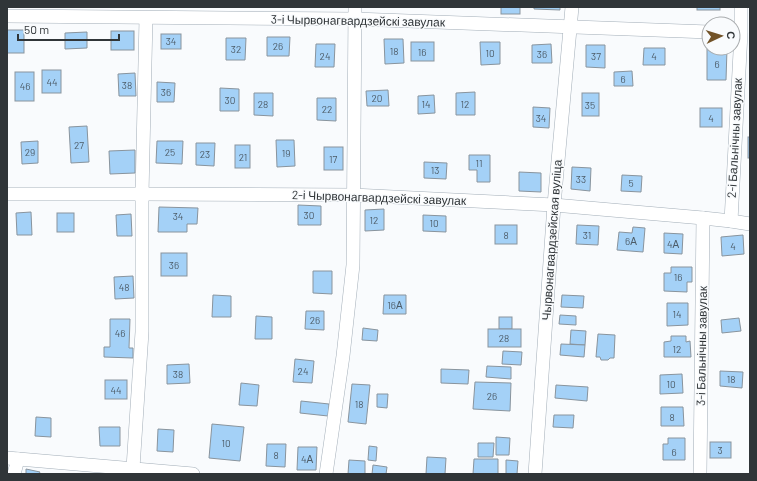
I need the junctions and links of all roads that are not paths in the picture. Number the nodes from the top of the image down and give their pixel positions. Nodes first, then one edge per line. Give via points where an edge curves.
1 (572, 7) edge
2 (355, 13) edge
3 (7, 16) edge
4 (146, 18) junction
5 (571, 26) junction
6 (701, 32) edge
7 (736, 56) edge
8 (7, 194) edge
9 (142, 194) junction
10 (353, 195) junction
11 (554, 205) junction
12 (703, 218) junction
13 (731, 221) junction
14 (750, 224) edge
15 (12, 458) edge
16 (133, 468) junction
17 (14, 474) edge
18 (193, 474) edge
19 (326, 474) edge
20 (535, 474) edge
21 (700, 474) edge

1 - 5 street, Чырвонагвардзейская вуліца
2 - 4 street, 3-і Чырвонагвардзейскі завулак
2 - 5 street, 3-і Чырвонагвардзейскі завулак
2 - 10 street
3 - 4 street, 3-і Чырвонагвардзейскі завулак
4 - 9 street
5 - 6 street, 3-і Чырвонагвардзейскі завулак
5 - 11 street, Чырвонагвардзейская вуліца
7 - 13 street, 2-і Бальнічны завулак
8 - 9 street, 2-і Чырвонагвардзейскі завулак
9 - 10 street, 2-і Чырвонагвардзейскі завулак
9 - 16 street via 142,332
10 - 11 street, 2-і Чырвонагвардзейскі завулак
10 - 19 street via 353,265
11 - 12 street, 2-і Чырвонагвардзейскі завулак
11 - 20 street, Чырвонагвардзейская вуліца
12 - 13 street, 2-і Чырвонагвардзейскі завулак
12 - 21 street, 3-і Бальнічны завулак
13 - 14 street, 2-і Чырвонагвардзейскі завулак
15 - 16 street
15 - 17 street
16 - 18 street

